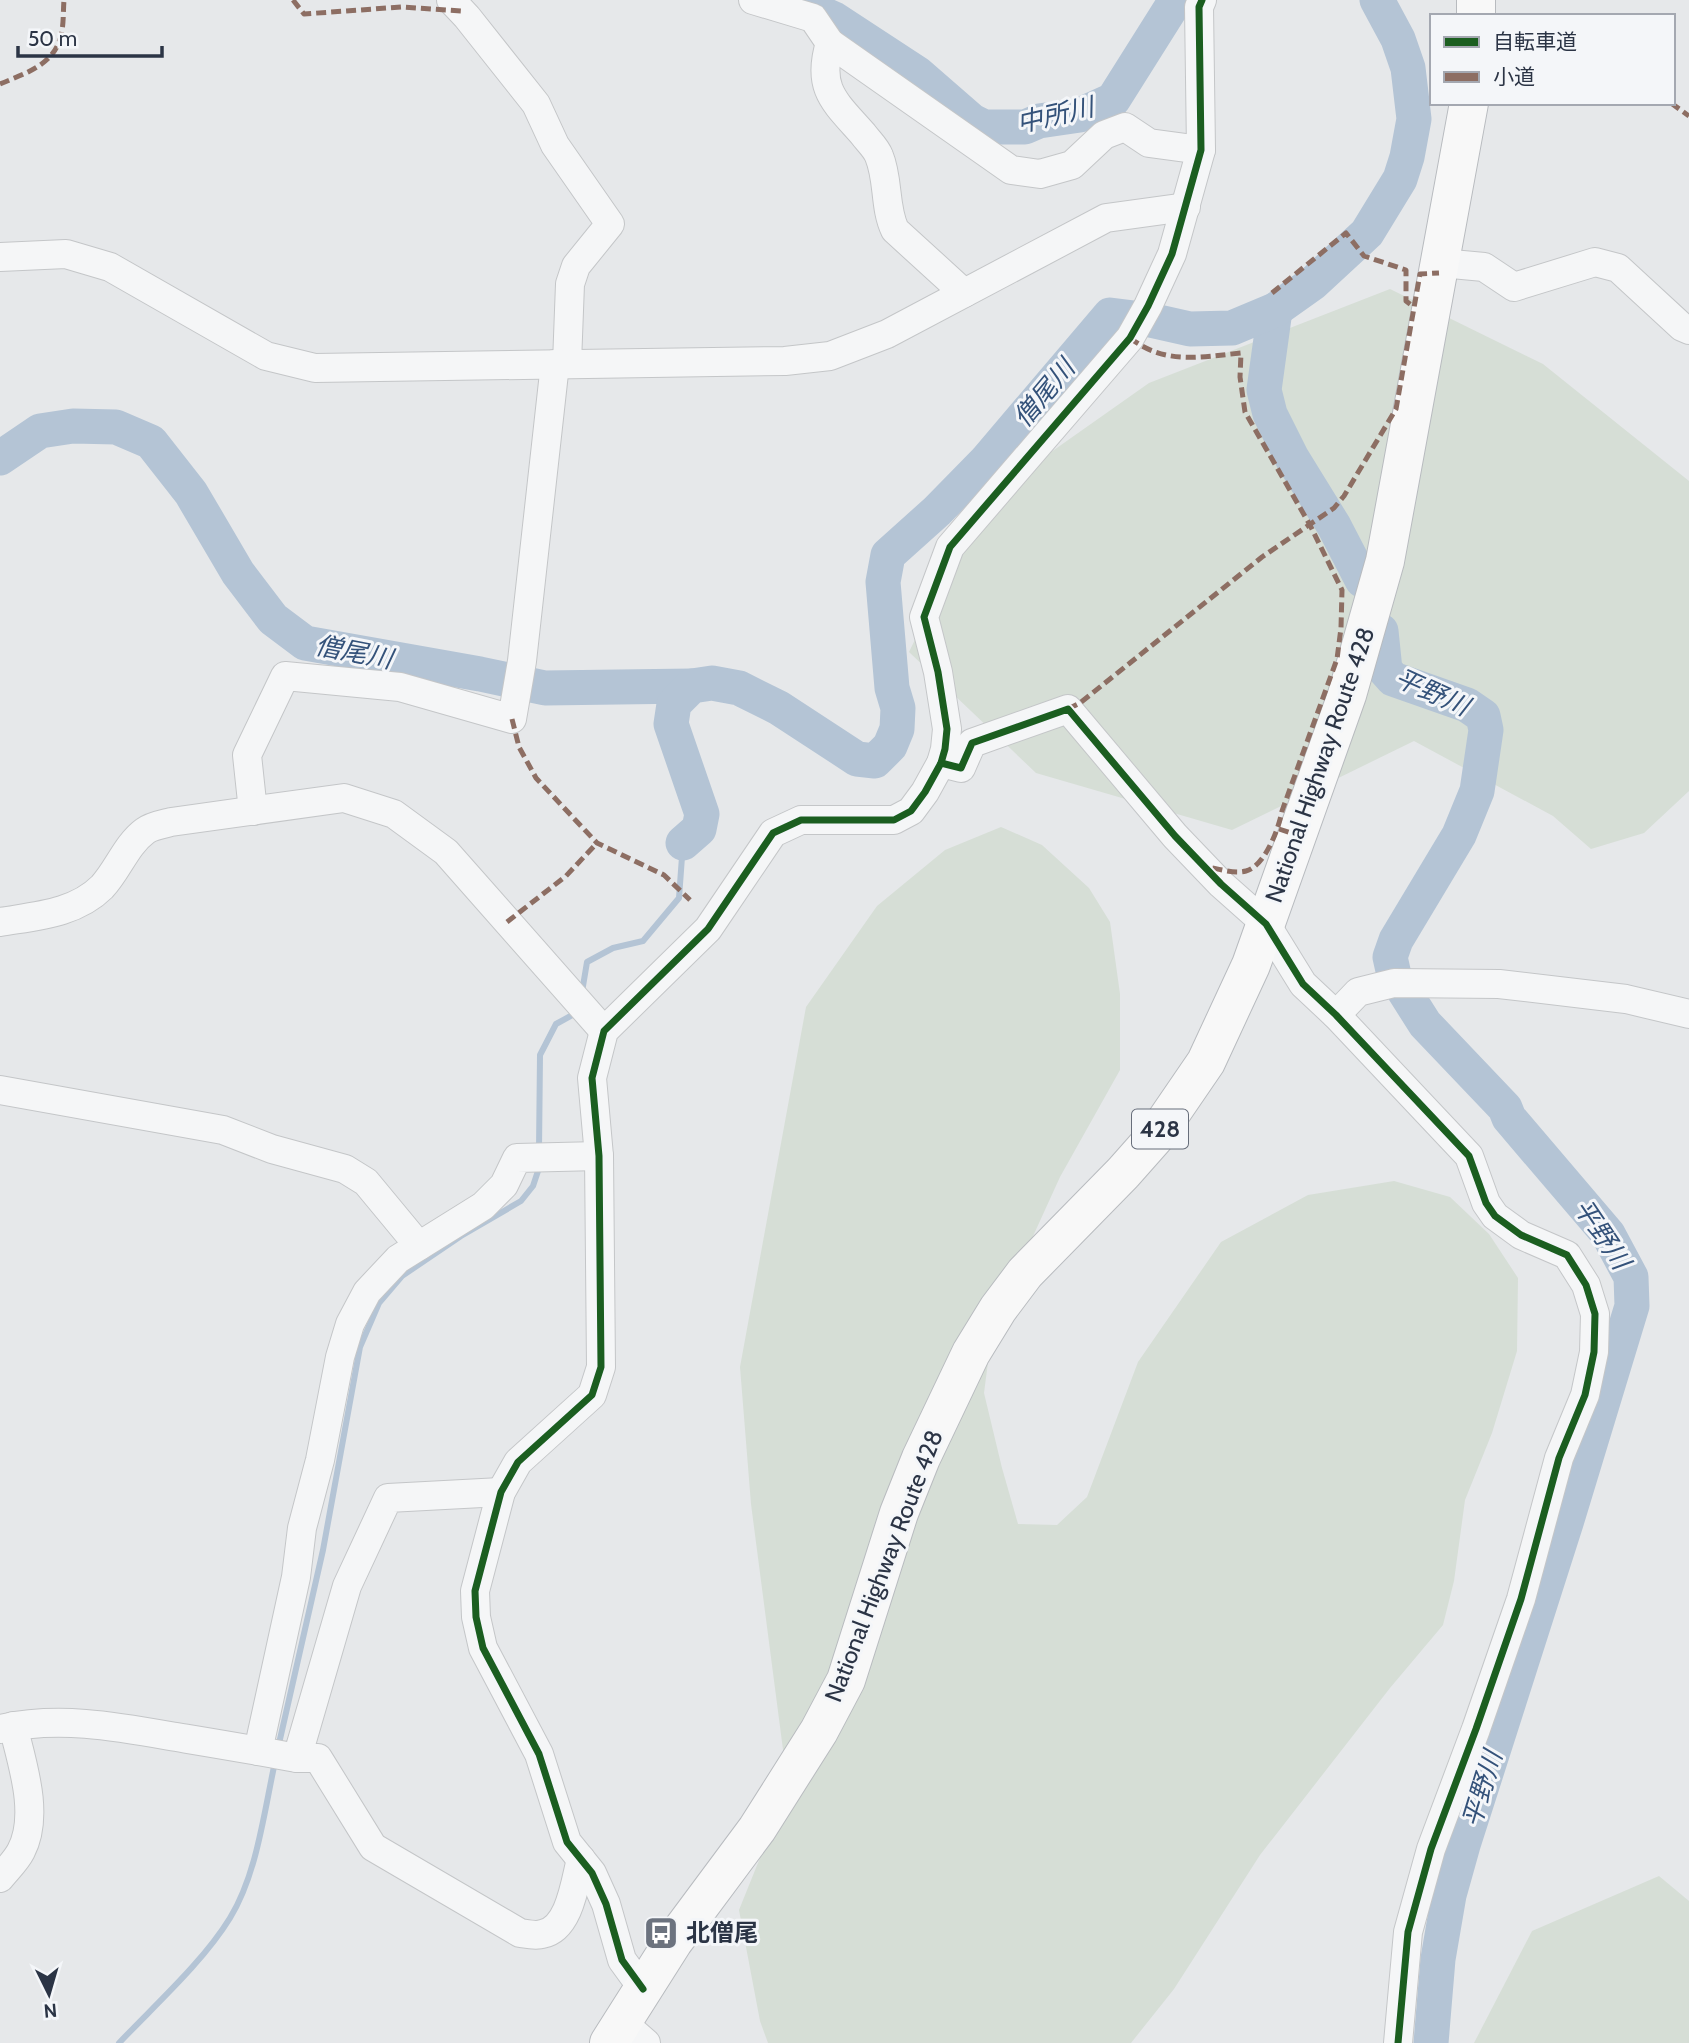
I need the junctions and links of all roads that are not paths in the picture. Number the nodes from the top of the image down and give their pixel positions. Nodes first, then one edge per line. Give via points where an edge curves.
1 (753, 0) edge
2 (1202, 0) edge
3 (458, 4) edge
4 (830, 43) junction
5 (1469, 105) edge
6 (1201, 150) junction
7 (1186, 207) junction
8 (0, 257) edge
9 (1441, 263) junction
10 (964, 293) junction
11 (1689, 330) edge
12 (561, 363) junction
13 (941, 763) junction
14 (253, 811) junction
15 (0, 922) edge
16 (1266, 924) junction
17 (1689, 1014) edge
18 (1336, 1015) junction
19 (604, 1031) junction
20 (0, 1090) edge
21 (599, 1156) junction
22 (419, 1246) junction
23 (501, 1492) junction
24 (6, 1727) edge
25 (258, 1751) junction
26 (297, 1758) junction
27 (581, 1859) junction
28 (0, 1878) edge
29 (643, 1989) junction
30 (626, 2036) edge
31 (1398, 2043) edge

1 - 4 street via 813,18
2 - 6 street
3 - 12 street via 536,104 555,145 610,224 576,266
4 - 6 street via 1011,170 1040,174 1072,165 1104,135 1125,127 1149,143
4 - 10 street via 824,60 831,98 878,152 895,230
5 - 9 highway, National Highway Route 428 / 428
6 - 7 street
7 - 10 street via 1106,218
7 - 13 street via 1172,254 1130,338 950,547 924,617 947,729
8 - 12 street via 66,254 110,267 266,356 315,368
9 - 11 street via 1484,267 1514,287 1595,262 1618,268
9 - 16 highway, National Highway Route 428 / 428 via 1385,561 1347,695
10 - 12 street via 887,334 830,356 785,361
12 - 14 street via 512,719 400,687 285,676 247,755
13 - 16 street via 961,768 972,743 1068,709 1175,836
13 - 19 street via 911,811 894,820 801,820 773,833 708,929
14 - 15 street via 171,822 146,830 102,887 85,900 62,911
14 - 19 street via 344,798 394,814 446,852
16 - 18 street via 1303,984
16 - 29 highway, National Highway Route 428 / 428 via 1229,1015 1180,1101 1123,1173 1025,1273 971,1353 899,1513 846,1680 757,1829
17 - 18 street via 1626,999 1499,984 1394,983 1358,992
18 - 31 street via 1469,1156 1495,1216 1521,1235 1567,1255 1586,1285 1595,1314 1594,1352 1585,1395 1559,1458 1521,1598 1431,1849 1408,1932
19 - 21 street via 592,1078
20 - 22 street via 223,1130 345,1169 366,1182
21 - 22 street via 517,1158 504,1185 483,1206
21 - 23 street via 601,1367 592,1395 518,1462
22 - 25 street via 398,1259 367,1292 350,1324
23 - 26 street via 388,1498 348,1586
23 - 27 street via 475,1591 476,1617 483,1648 539,1754 567,1842
24 - 25 street via 98,1724
24 - 28 street via 29,1791 29,1823 21,1851
25 - 26 street
26 - 27 street via 318,1758 373,1847 520,1934 542,1935 556,1929 569,1908
27 - 29 street via 607,1904 622,1960
29 - 30 highway, National Highway Route 428 / 428

